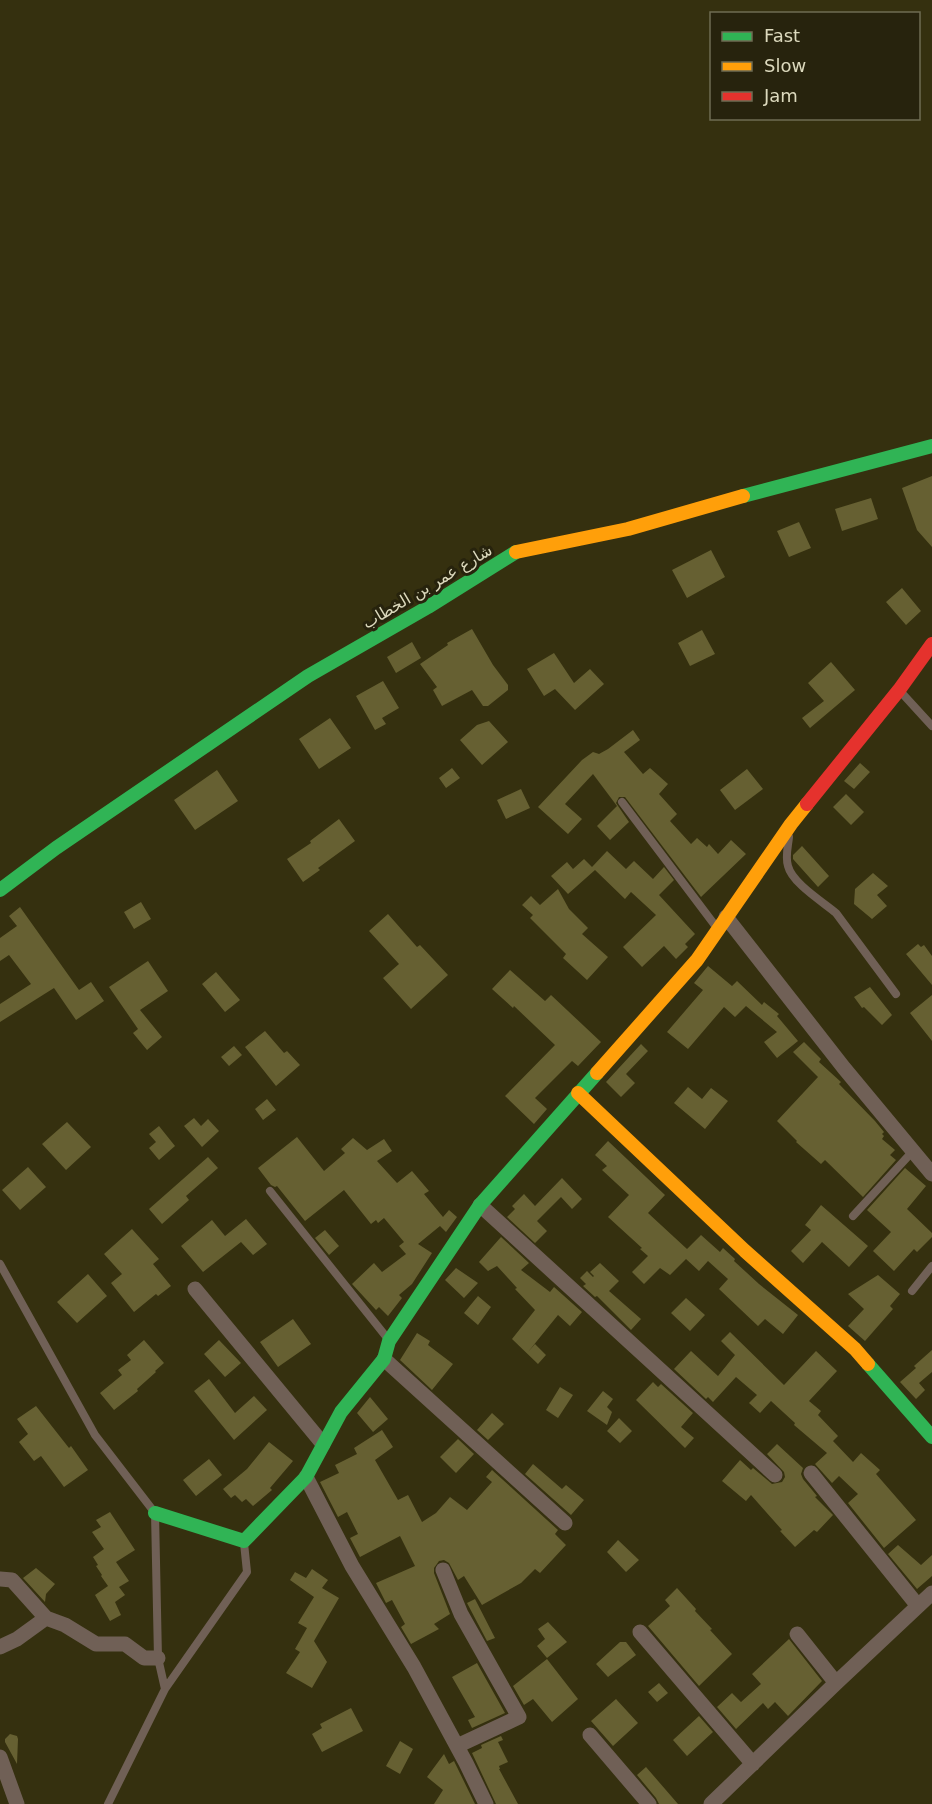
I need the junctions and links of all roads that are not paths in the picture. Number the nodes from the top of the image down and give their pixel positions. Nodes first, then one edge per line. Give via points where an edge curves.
1 (932, 446) edge
2 (932, 644) edge
3 (899, 690) junction
4 (932, 726) edge
5 (622, 802) dead end
6 (791, 824) junction
7 (0, 890) edge
8 (722, 923) junction
9 (896, 994) dead end
10 (578, 1094) junction
11 (913, 1151) junction
12 (932, 1174) edge
13 (270, 1191) dead end
14 (480, 1205) junction
15 (853, 1216) dead end
16 (0, 1264) edge
17 (932, 1266) edge
18 (195, 1289) dead end
19 (912, 1291) dead end
20 (389, 1341) junction
21 (384, 1359) junction
22 (932, 1437) edge
23 (323, 1444) junction
24 (811, 1473) dead end
25 (775, 1475) dead end
26 (306, 1477) junction
27 (155, 1514) junction
28 (565, 1522) dead end
29 (244, 1541) junction
30 (443, 1569) dead end
31 (0, 1579) edge
32 (932, 1593) edge
33 (918, 1606) junction
34 (46, 1618) junction
35 (640, 1632) dead end
36 (796, 1634) dead end
37 (0, 1647) edge
38 (158, 1658) junction
39 (836, 1683) junction
40 (165, 1689) junction
41 (590, 1735) dead end
42 (457, 1746) junction
43 (0, 1757) edge
44 (753, 1764) junction
45 (17, 1804) edge
46 (108, 1804) edge
47 (486, 1804) edge
48 (649, 1804) edge
49 (711, 1804) edge

1 - 7 street, شارع عمر بن الخطاب via 628,529 518,550 308,676
2 - 3 street
3 - 4 lane
3 - 6 street
5 - 8 lane
6 - 8 street
6 - 9 lane via 788,869 814,898 836,913
8 - 10 street via 697,960
8 - 11 street
10 - 14 street
10 - 22 street via 855,1349
11 - 12 street
11 - 15 lane
13 - 20 lane
14 - 20 street
14 - 25 street
16 - 27 lane via 94,1435
17 - 19 lane
18 - 23 street
20 - 21 street
21 - 23 street via 341,1412
21 - 28 street
23 - 26 street
24 - 33 street
26 - 29 street
26 - 42 street via 352,1566
27 - 29 street
27 - 38 lane
29 - 40 lane via 247,1572
30 - 42 street via 461,1614 519,1717
31 - 34 street via 12,1580
32 - 33 street
33 - 39 street
34 - 37 street
34 - 38 street via 96,1644 125,1644 144,1658
35 - 44 street
36 - 39 street
38 - 40 lane
39 - 44 street
40 - 46 lane
41 - 48 street
42 - 47 street
43 - 45 street
44 - 49 street

